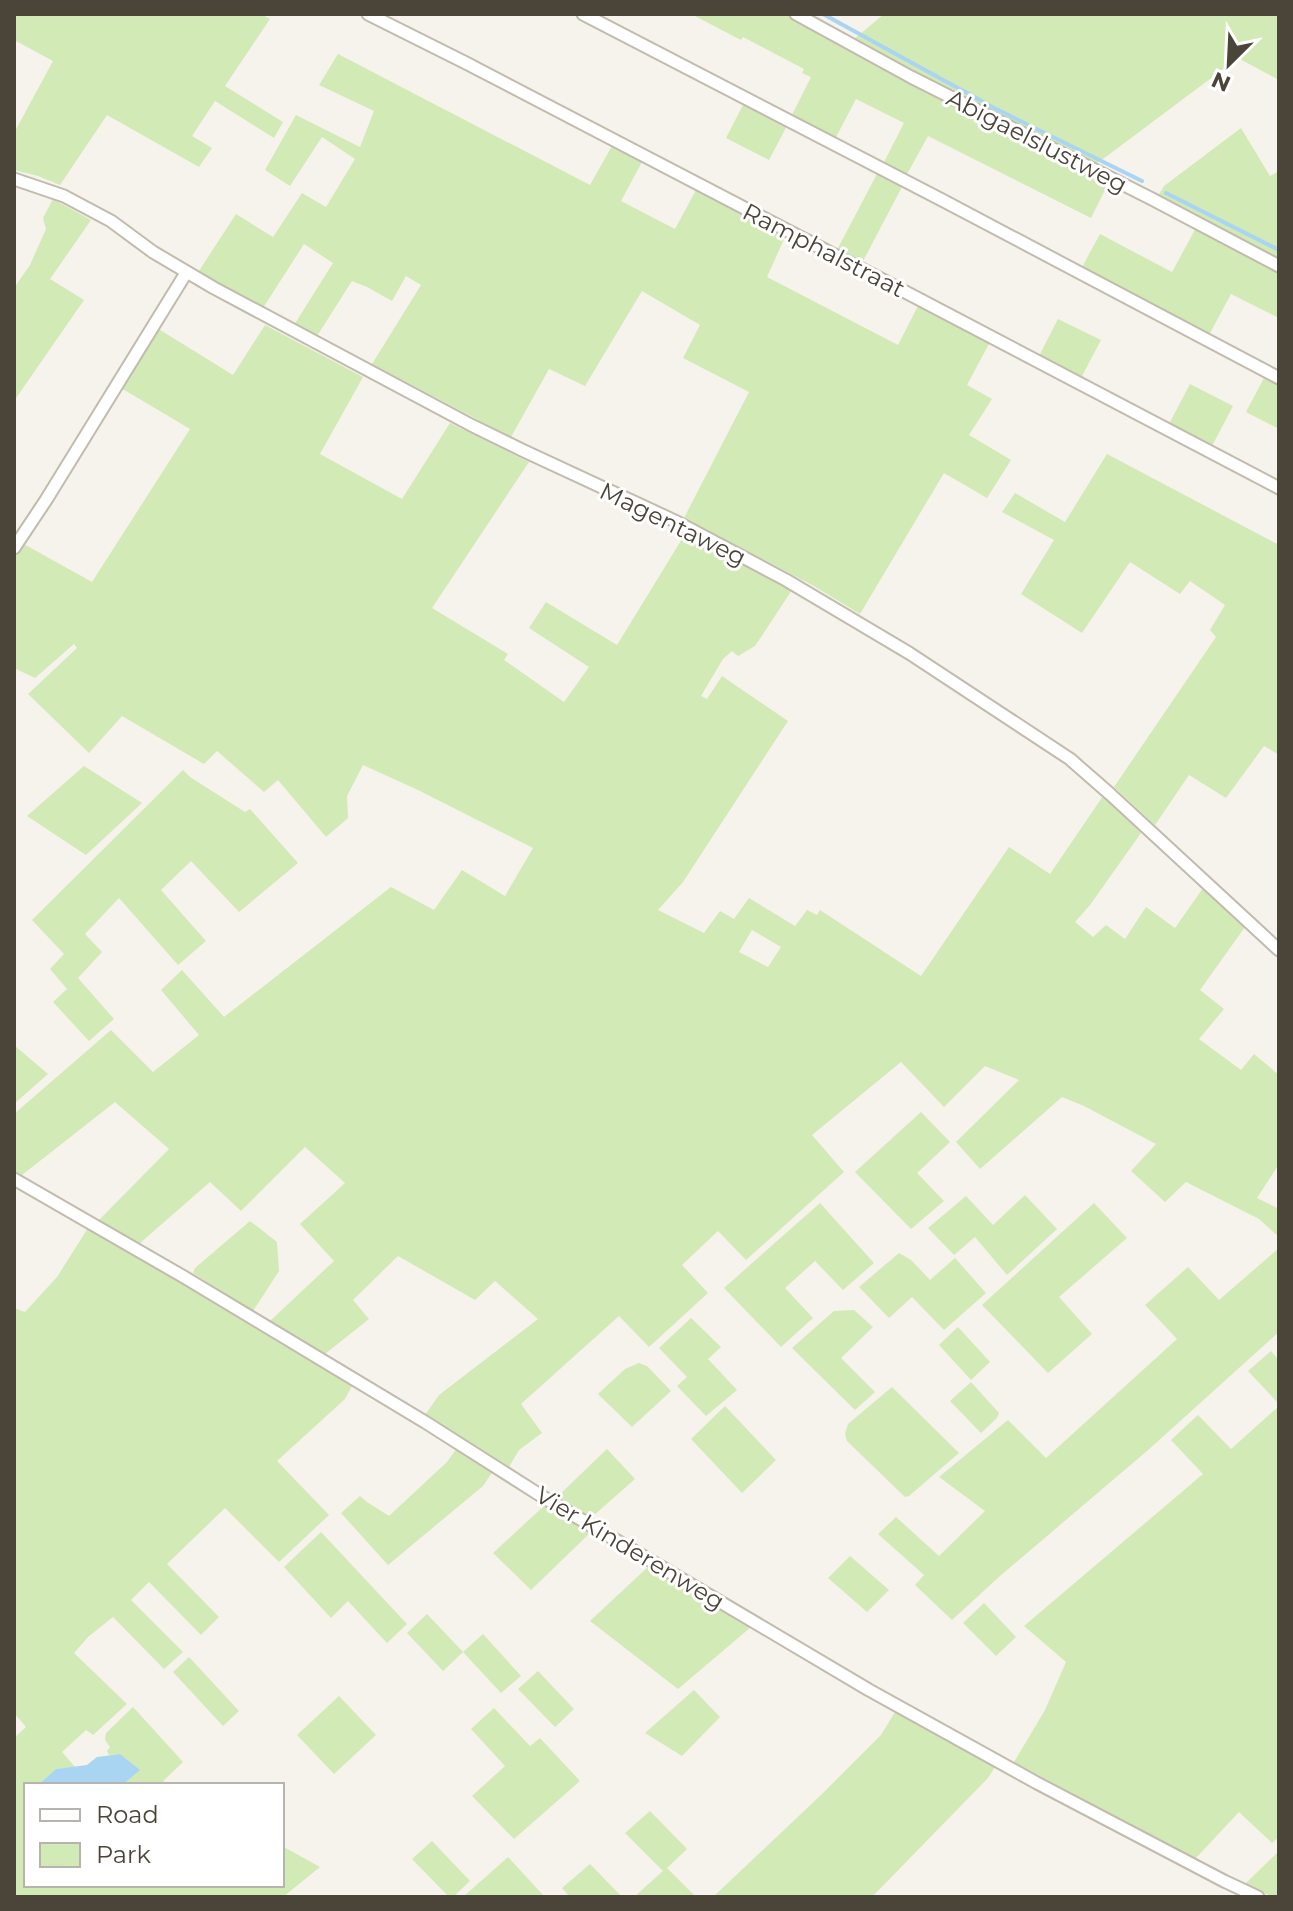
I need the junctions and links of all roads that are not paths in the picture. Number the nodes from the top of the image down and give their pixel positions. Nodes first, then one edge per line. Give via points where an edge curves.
1 (368, 14) edge
2 (583, 14) edge
3 (796, 14) edge
4 (14, 179) edge
5 (1279, 266) edge
6 (186, 273) junction
7 (1279, 378) edge
8 (1279, 488) edge
9 (14, 548) edge
10 (1279, 950) edge
11 (14, 1179) edge
12 (1258, 1897) edge

1 - 8 street, Ramphalstraat
2 - 7 street
3 - 5 street, Abigaelslustweg
4 - 6 street, Magentaweg via 64,196 111,221
6 - 9 street
6 - 10 street, Magentaweg via 471,425 677,522 909,653 1070,759
11 - 12 street, Vier Kinderenweg via 869,1690

